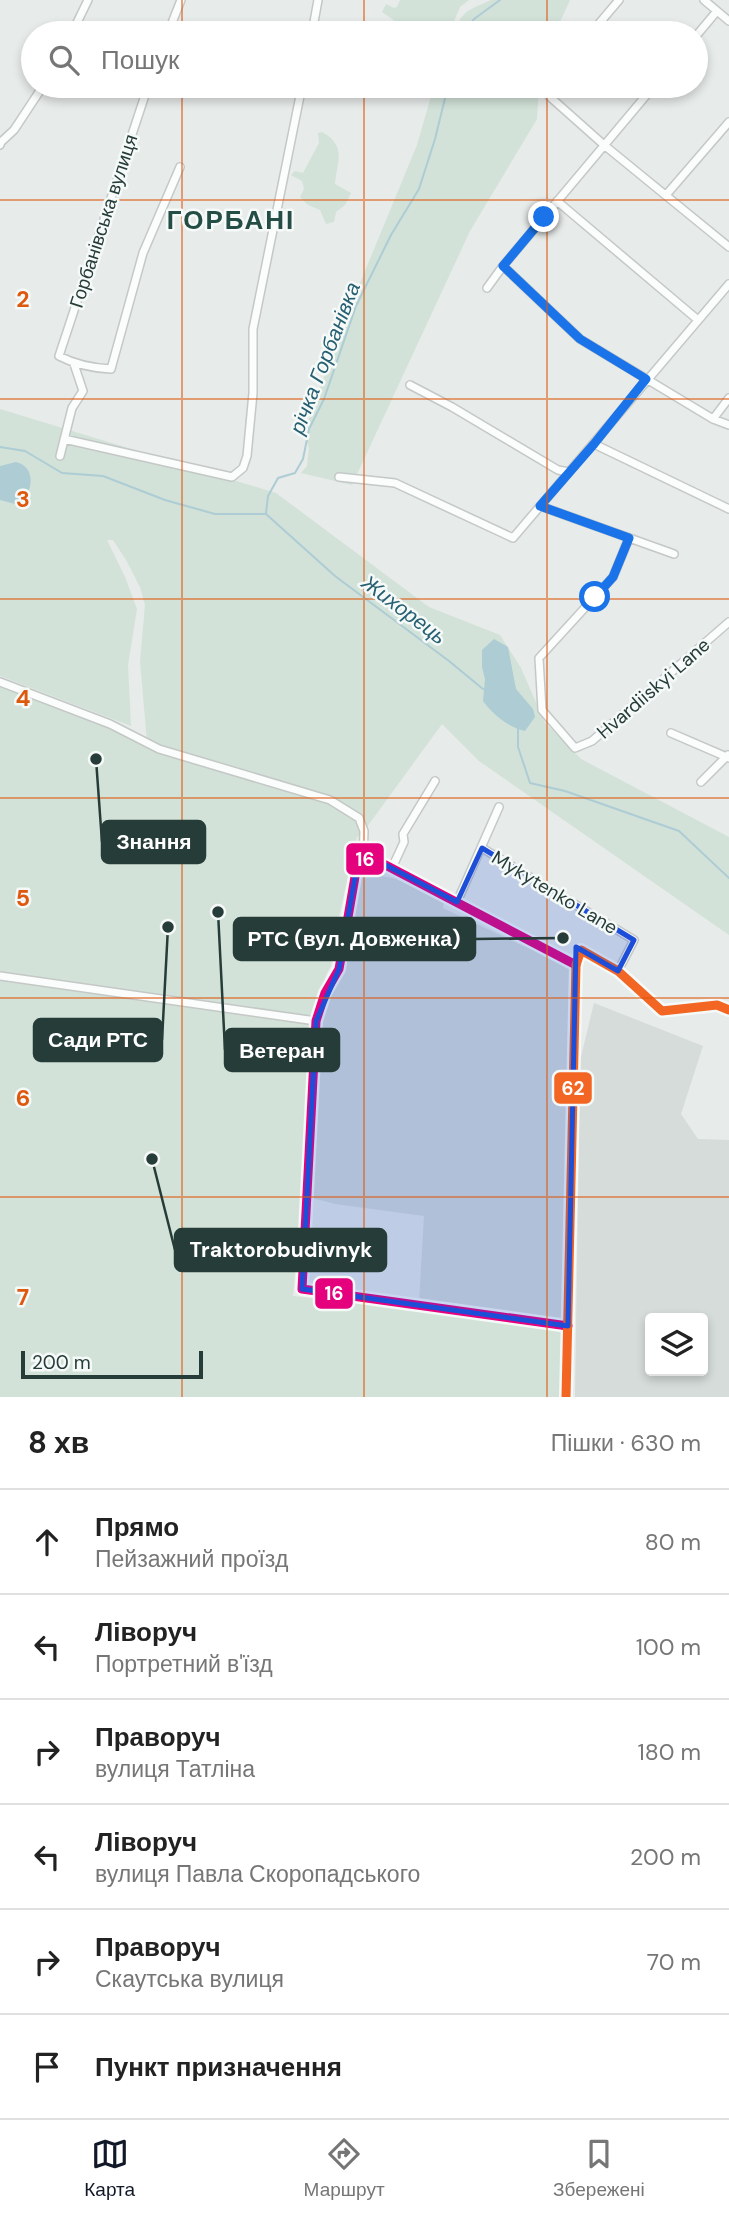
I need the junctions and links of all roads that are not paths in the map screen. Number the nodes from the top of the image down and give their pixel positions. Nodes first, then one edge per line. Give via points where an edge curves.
1 (88, 0) edge
2 (181, 0) edge
3 (317, 0) edge
4 (619, 0) edge
5 (704, 0) edge
6 (717, 11) junction
7 (78, 21) edge
8 (173, 21) edge
9 (314, 21) edge
10 (601, 21) edge
11 (729, 21) edge
12 (708, 22) edge
13 (35, 98) edge
14 (144, 98) edge
15 (300, 98) edge
16 (551, 98) edge
17 (643, 98) edge
18 (729, 122) edge
19 (0, 145) edge
20 (604, 145) junction
21 (180, 167) dead end
22 (666, 195) junction
23 (557, 201) junction
24 (729, 247) edge
25 (503, 266) junction
26 (729, 284) edge
27 (487, 288) dead end
28 (698, 320) junction
29 (74, 364) junction
30 (646, 379) junction
31 (410, 385) dead end
32 (729, 398) edge
33 (713, 419) junction
34 (729, 425) edge
35 (64, 439) junction
36 (594, 444) junction
37 (60, 456) dead end
38 (569, 472) junction
39 (340, 477) dead end
40 (540, 506) junction
41 (729, 509) edge
42 (629, 538) junction
43 (674, 554) dead end
44 (729, 622) edge
45 (0, 682) edge
46 (671, 733) dead end
47 (728, 756) edge
48 (435, 781) dead end
49 (701, 782) dead end
50 (499, 807) dead end
51 (482, 848) junction
52 (363, 859) junction
53 (392, 868) junction
54 (457, 902) junction
55 (576, 965) junction
56 (618, 971) junction
57 (0, 976) edge
58 (729, 1010) edge
59 (316, 1021) junction
60 (568, 1326) junction
61 (566, 1397) edge

1 - 7 street
2 - 8 street
3 - 9 street
4 - 10 street
5 - 6 street
6 - 11 street
6 - 12 street
13 - 19 street
14 - 29 street, Горбанівська вулиця via 59,356
15 - 35 street via 253,329 253,393 243,468 232,477
16 - 20 street
17 - 20 street
18 - 22 street
20 - 22 street
20 - 23 street
21 - 29 street via 143,253 111,369
22 - 24 street
23 - 25 street
23 - 28 street
25 - 27 street
25 - 30 street via 580,339
26 - 28 street
28 - 30 street
29 - 35 street via 83,391 72,408
30 - 33 street
30 - 36 street
31 - 38 street via 558,470
32 - 33 street
33 - 34 street
35 - 37 street
36 - 38 street
36 - 41 street
38 - 40 street
39 - 40 street via 395,482 513,538
40 - 42 street
42 - 43 street
42 - 44 street, Hvardiiskyi Lane via 613,577 539,658 542,710 575,748 592,741
45 - 52 street via 110,724 159,749 330,800 359,818 364,831
46 - 47 street
47 - 49 street
48 - 53 street via 403,834
50 - 51 street
51 - 54 street
51 - 56 street, Mykytenko Lane via 634,940
52 - 53 street
52 - 59 street via 356,871 339,969 324,993
53 - 54 street
54 - 55 street
55 - 56 street via 582,950
55 - 60 street
56 - 58 street via 662,1012 717,1005
57 - 59 street
59 - 60 street via 302,1289
60 - 61 street

